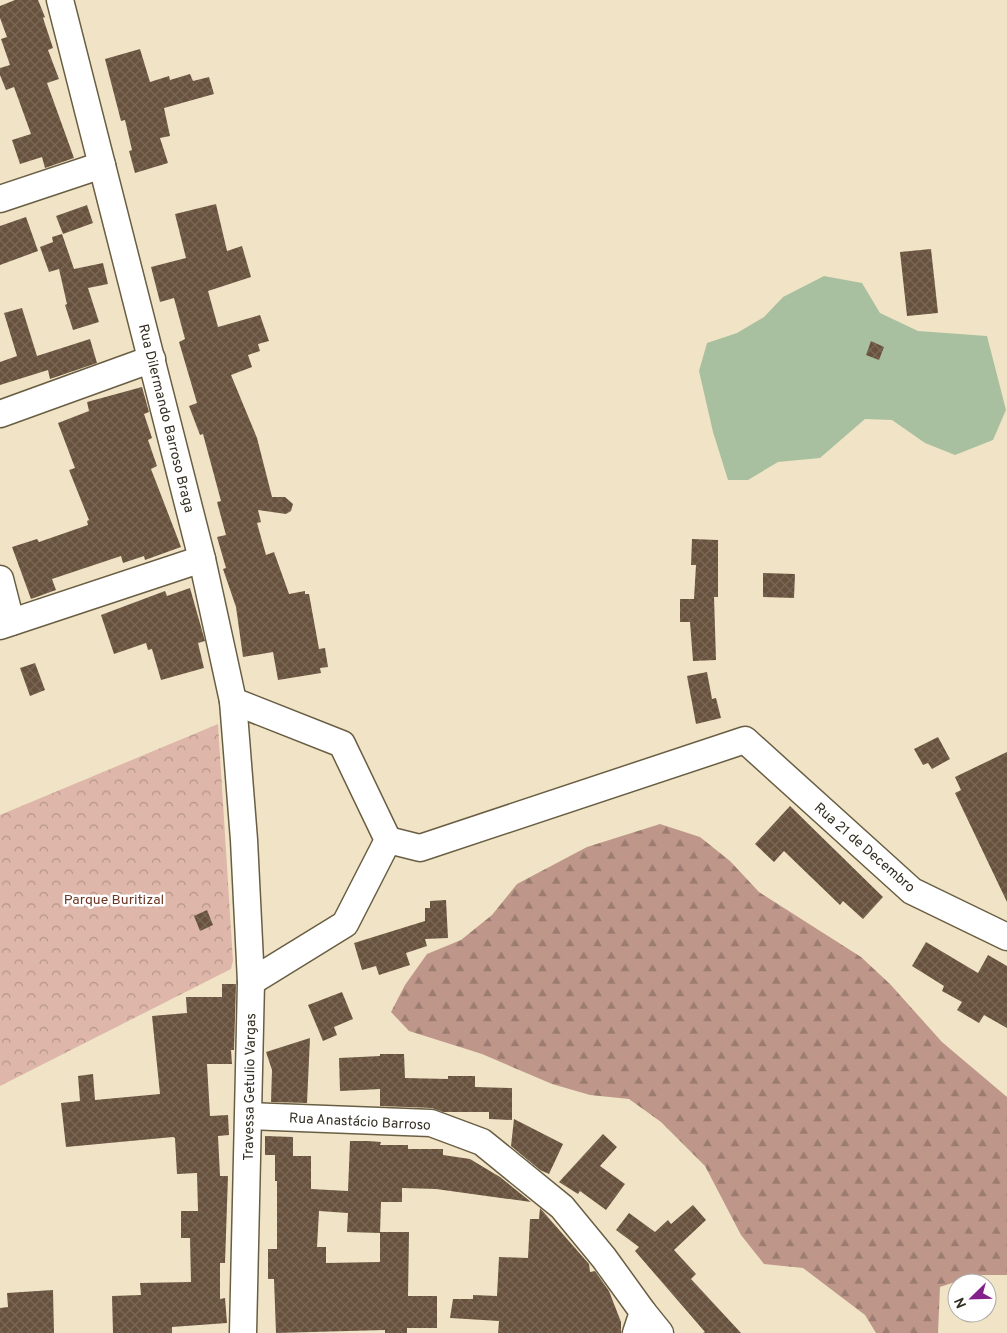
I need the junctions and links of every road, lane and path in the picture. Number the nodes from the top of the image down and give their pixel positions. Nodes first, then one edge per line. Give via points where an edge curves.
1 (60, 0) edge
2 (102, 165) junction
3 (0, 199) edge
4 (152, 360) junction
5 (0, 414) edge
6 (202, 559) junction
7 (0, 579) edge
8 (5, 624) edge
9 (233, 701) junction
10 (244, 840) joint
11 (388, 840) junction
12 (1007, 937) edge
13 (251, 982) junction
14 (249, 1116) junction
15 (639, 1322) edge
16 (243, 1333) edge
17 (660, 1333) edge

1 - 2 street, Rua Dilermando Barroso Braga
2 - 3 street
2 - 4 street, Rua Dilermando Barroso Braga
4 - 5 street
4 - 6 street, Rua Dilermando Barroso Braga
6 - 8 street
6 - 9 street, Rua Dilermando Barroso Braga
7 - 8 street
9 - 10 street, Rua Dilermando Barroso Braga
9 - 11 street via 342,744
10 - 13 street, Travessa Getulio Vargas
11 - 12 street, Rua 21 de Decembro via 420,848 745,740 912,890
11 - 13 street via 345,924
13 - 14 street, Travessa Getulio Vargas
14 - 15 street, Rua Anastácio Barroso via 431,1123 482,1142 562,1207 604,1258
14 - 16 street, Travessa Getulio Vargas
15 - 17 street, Rua Anastácio Barroso

